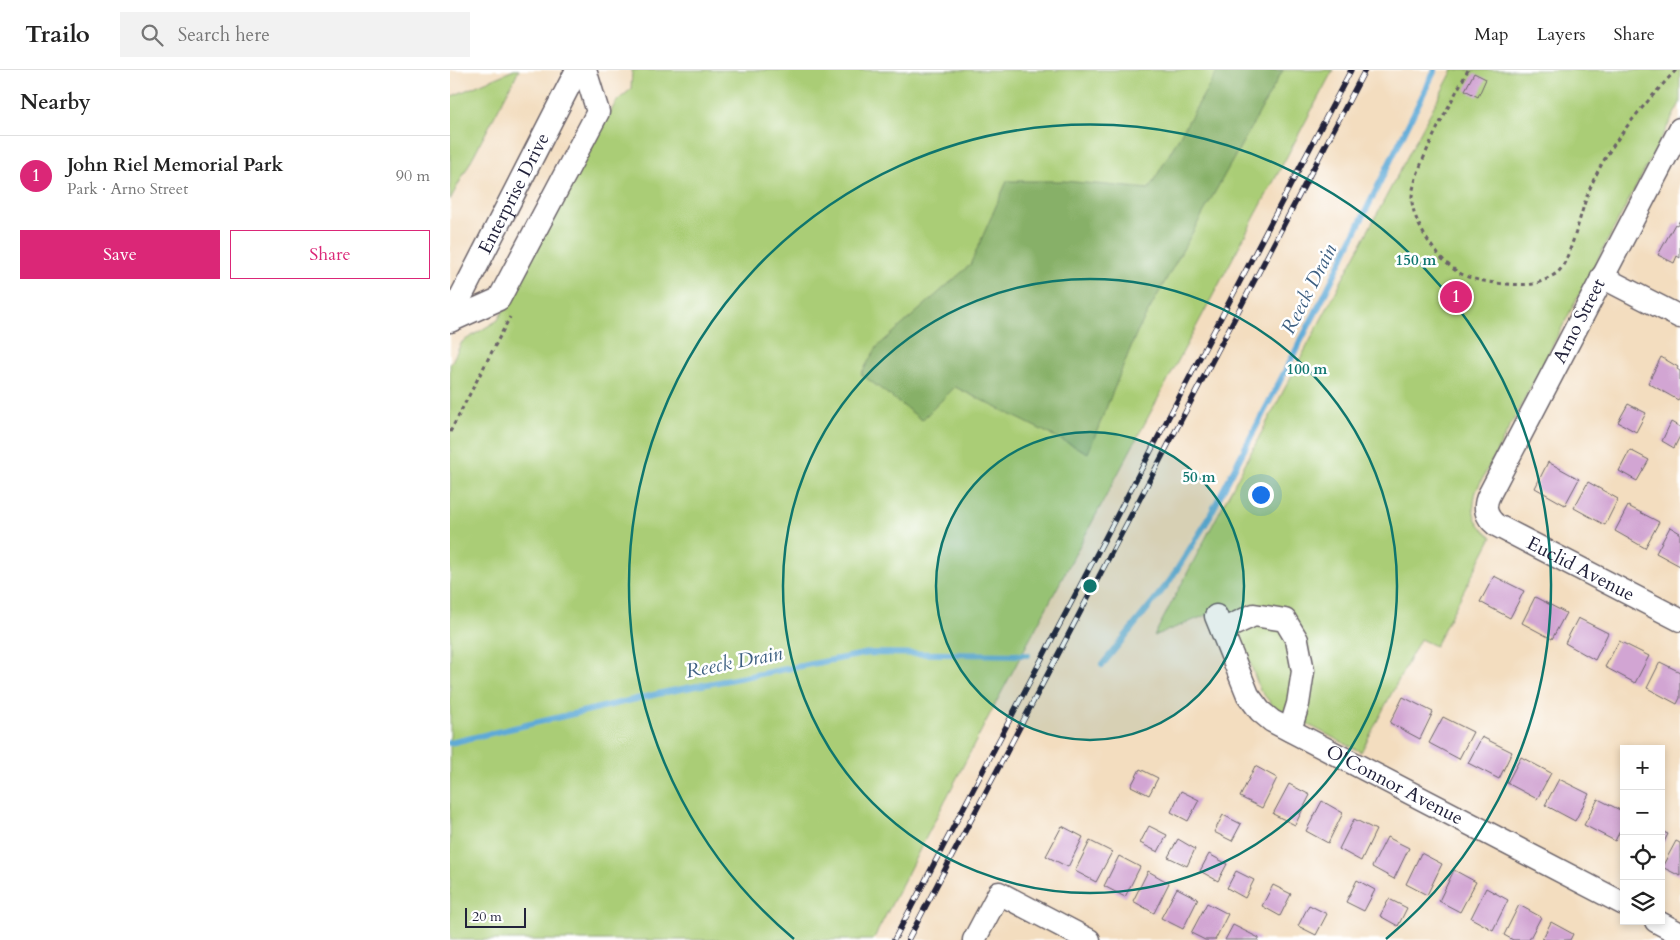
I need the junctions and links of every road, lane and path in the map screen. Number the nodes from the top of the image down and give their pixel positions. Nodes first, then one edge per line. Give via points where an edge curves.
1 (577, 70) edge
2 (585, 70) edge
3 (1468, 70) edge
4 (1676, 70) edge
5 (1680, 129) edge
6 (1602, 277) junction
7 (1680, 317) edge
8 (450, 320) edge
9 (1487, 514) joint
10 (1680, 620) edge
11 (1290, 730) junction
12 (1620, 902) edge
13 (1663, 925) edge
14 (1680, 934) edge
15 (974, 940) edge
16 (1089, 940) edge

1 - 8 street, Enterprise Drive
2 - 8 street via 598,112 499,299
3 - 4 path via 1418,170 1412,201 1423,233 1441,258 1465,276 1500,284 1535,284 1559,272 1602,162 1627,126
5 - 6 street, Arno Street
6 - 7 street
6 - 9 street, Arno Street via 1487,499
9 - 10 street, Euclid Avenue via 1496,525
11 - 11 street, O'Connor Avenue via 1266,716 1248,695 1219,623 1254,614 1285,620 1297,640 1303,671
11 - 12 street, O'Connor Avenue
13 - 14 street
15 - 16 street via 999,893

